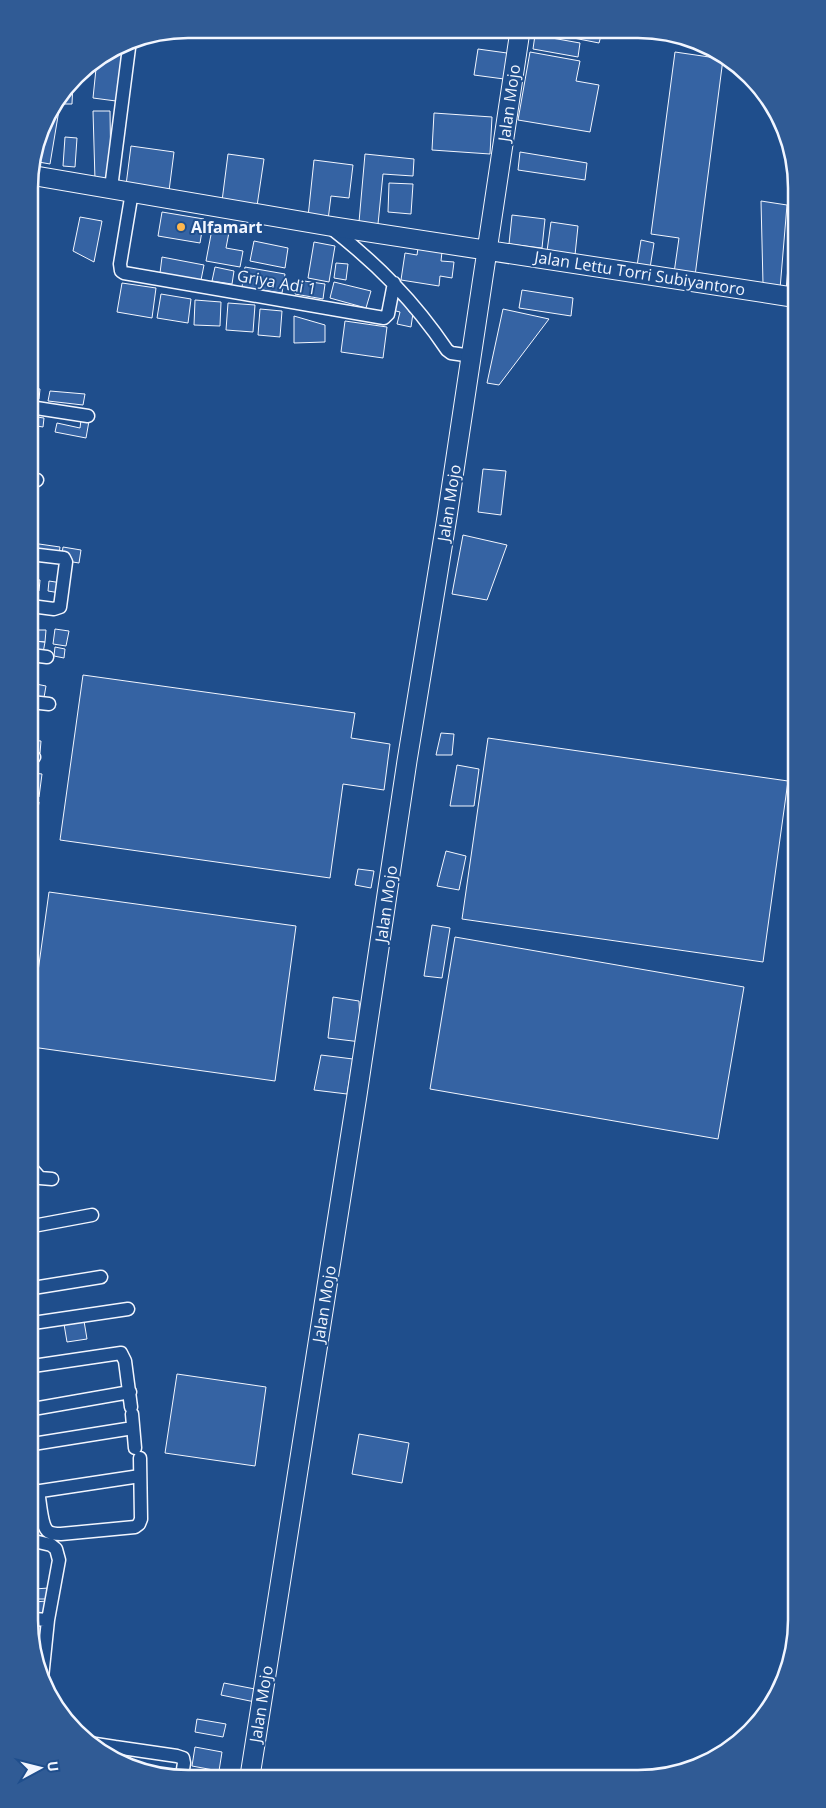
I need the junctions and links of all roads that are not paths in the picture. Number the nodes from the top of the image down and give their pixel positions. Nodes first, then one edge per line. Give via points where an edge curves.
1 (519, 38) edge
2 (129, 50) edge
3 (38, 177) edge
4 (111, 188) junction
5 (132, 192) junction
6 (329, 226) junction
7 (488, 249) junction
8 (394, 283) junction
9 (788, 296) edge
10 (464, 355) junction
11 (38, 408) edge
12 (88, 416) dead end
13 (38, 555) edge
14 (38, 607) edge
15 (38, 656) edge
16 (47, 657) dead end
17 (38, 703) edge
18 (49, 704) dead end
19 (38, 1176) edge
20 (52, 1178) dead end
21 (92, 1215) dead end
22 (38, 1225) edge
23 (101, 1277) dead end
24 (38, 1287) edge
25 (128, 1310) dead end
26 (38, 1322) edge
27 (38, 1365) edge
28 (130, 1392) junction
29 (38, 1407) edge
30 (133, 1428) junction
31 (38, 1443) edge
32 (140, 1476) junction
33 (38, 1492) edge
34 (38, 1501) edge
35 (38, 1542) edge
36 (38, 1619) edge
37 (48, 1620) junction
38 (44, 1661) edge
39 (115, 1751) edge
40 (183, 1770) edge
41 (251, 1770) edge

1 - 7 street, Jalan Mojo
2 - 4 street
3 - 4 street, Jalan Lettu Torri Subiyantoro
4 - 5 street, Jalan Lettu Torri Subiyantoro
5 - 6 street, Jalan Lettu Torri Subiyantoro
5 - 8 street, Griya Adi 1 via 120,264 124,273 384,318 388,314
6 - 7 street, Jalan Lettu Torri Subiyantoro
6 - 8 street
7 - 9 street, Jalan Lettu Torri Subiyantoro
7 - 10 street, Jalan Mojo
8 - 10 street via 447,350
10 - 41 street, Jalan Mojo via 358,1095
11 - 12 street
13 - 14 street via 64,558 66,562 60,607
15 - 16 street
17 - 18 street
19 - 20 street
21 - 22 street
23 - 24 street
25 - 26 street
27 - 28 street via 121,1353
28 - 29 street
28 - 30 street
30 - 31 street
30 - 32 street
32 - 33 street
32 - 34 street via 141,1519 135,1527 52,1534 46,1530
35 - 37 street via 50,1545 59,1555
36 - 37 street
37 - 38 street
39 - 40 street via 177,1756 183,1758

